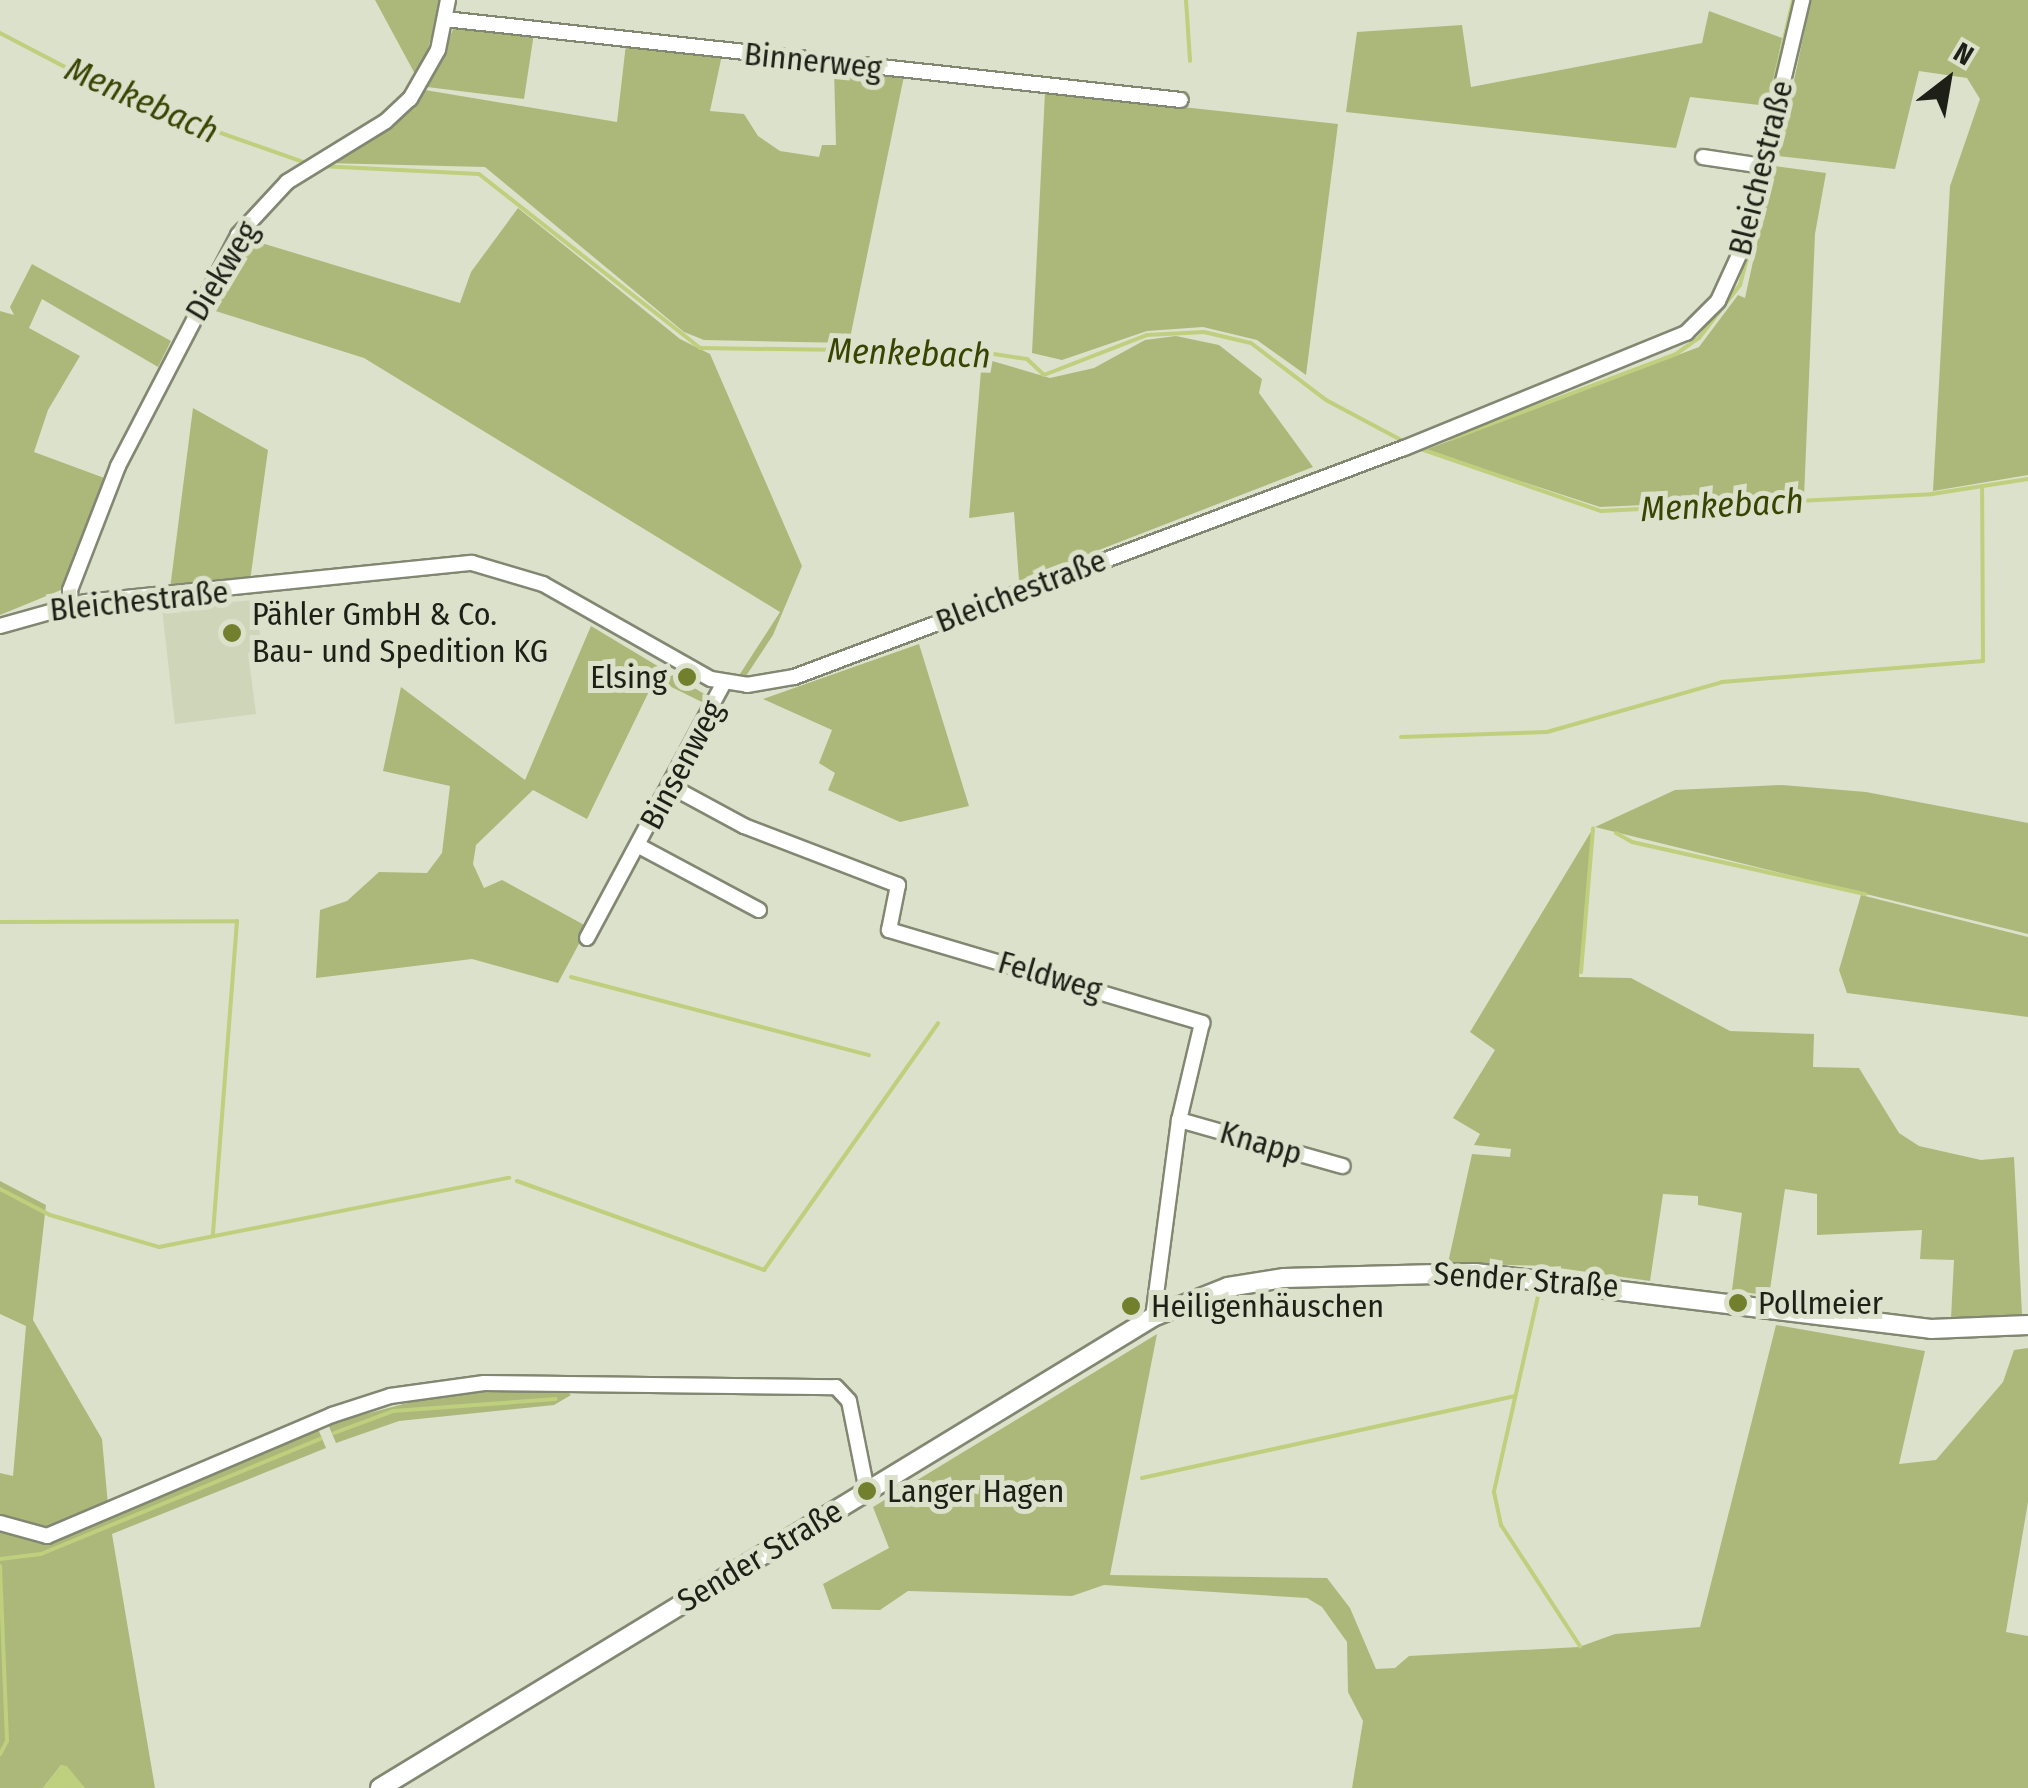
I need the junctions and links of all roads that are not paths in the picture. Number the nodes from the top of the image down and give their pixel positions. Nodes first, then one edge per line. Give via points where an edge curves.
1 (448, 0) edge
2 (1802, 0) edge
3 (445, 20) junction
4 (1181, 100) dead end
5 (1703, 157) dead end
6 (1763, 166) junction
7 (72, 604) junction
8 (0, 626) edge
9 (724, 683) junction
10 (672, 787) junction
11 (638, 846) junction
12 (759, 910) dead end
13 (587, 938) dead end
14 (1179, 1120) junction
15 (1343, 1166) dead end
16 (1154, 1317) junction
17 (2028, 1325) edge
18 (867, 1491) junction
19 (0, 1523) edge
20 (380, 1788) edge

1 - 3 street, Diekweg
2 - 6 street, Bleichestraße
3 - 4 street, Binnerweg
3 - 7 street, Diekweg via 426,79 410,99 386,121 303,170 238,236 118,466 70,590
5 - 6 street
6 - 9 street, Bleichestraße via 1736,267 1718,301 1686,333 1404,448 794,677
7 - 8 street, Bleichestraße
7 - 9 street, Bleichestraße via 472,563 532,579
9 - 10 street, Binsenweg
10 - 11 street, Binsenweg
10 - 14 street, Feldweg via 744,826 898,885 889,930 1195,1018 1204,1032
11 - 12 street, Binsenweg
11 - 13 street, Binsenweg
14 - 15 street, Knapp
14 - 16 street, Feldweg
16 - 17 main road, Sender Straße via 1228,1287 1284,1278 1475,1273 1931,1328
16 - 18 main road, Sender Straße
18 - 19 street via 849,1401 836,1386 484,1383 358,1406 47,1536
18 - 20 main road, Sender Straße

